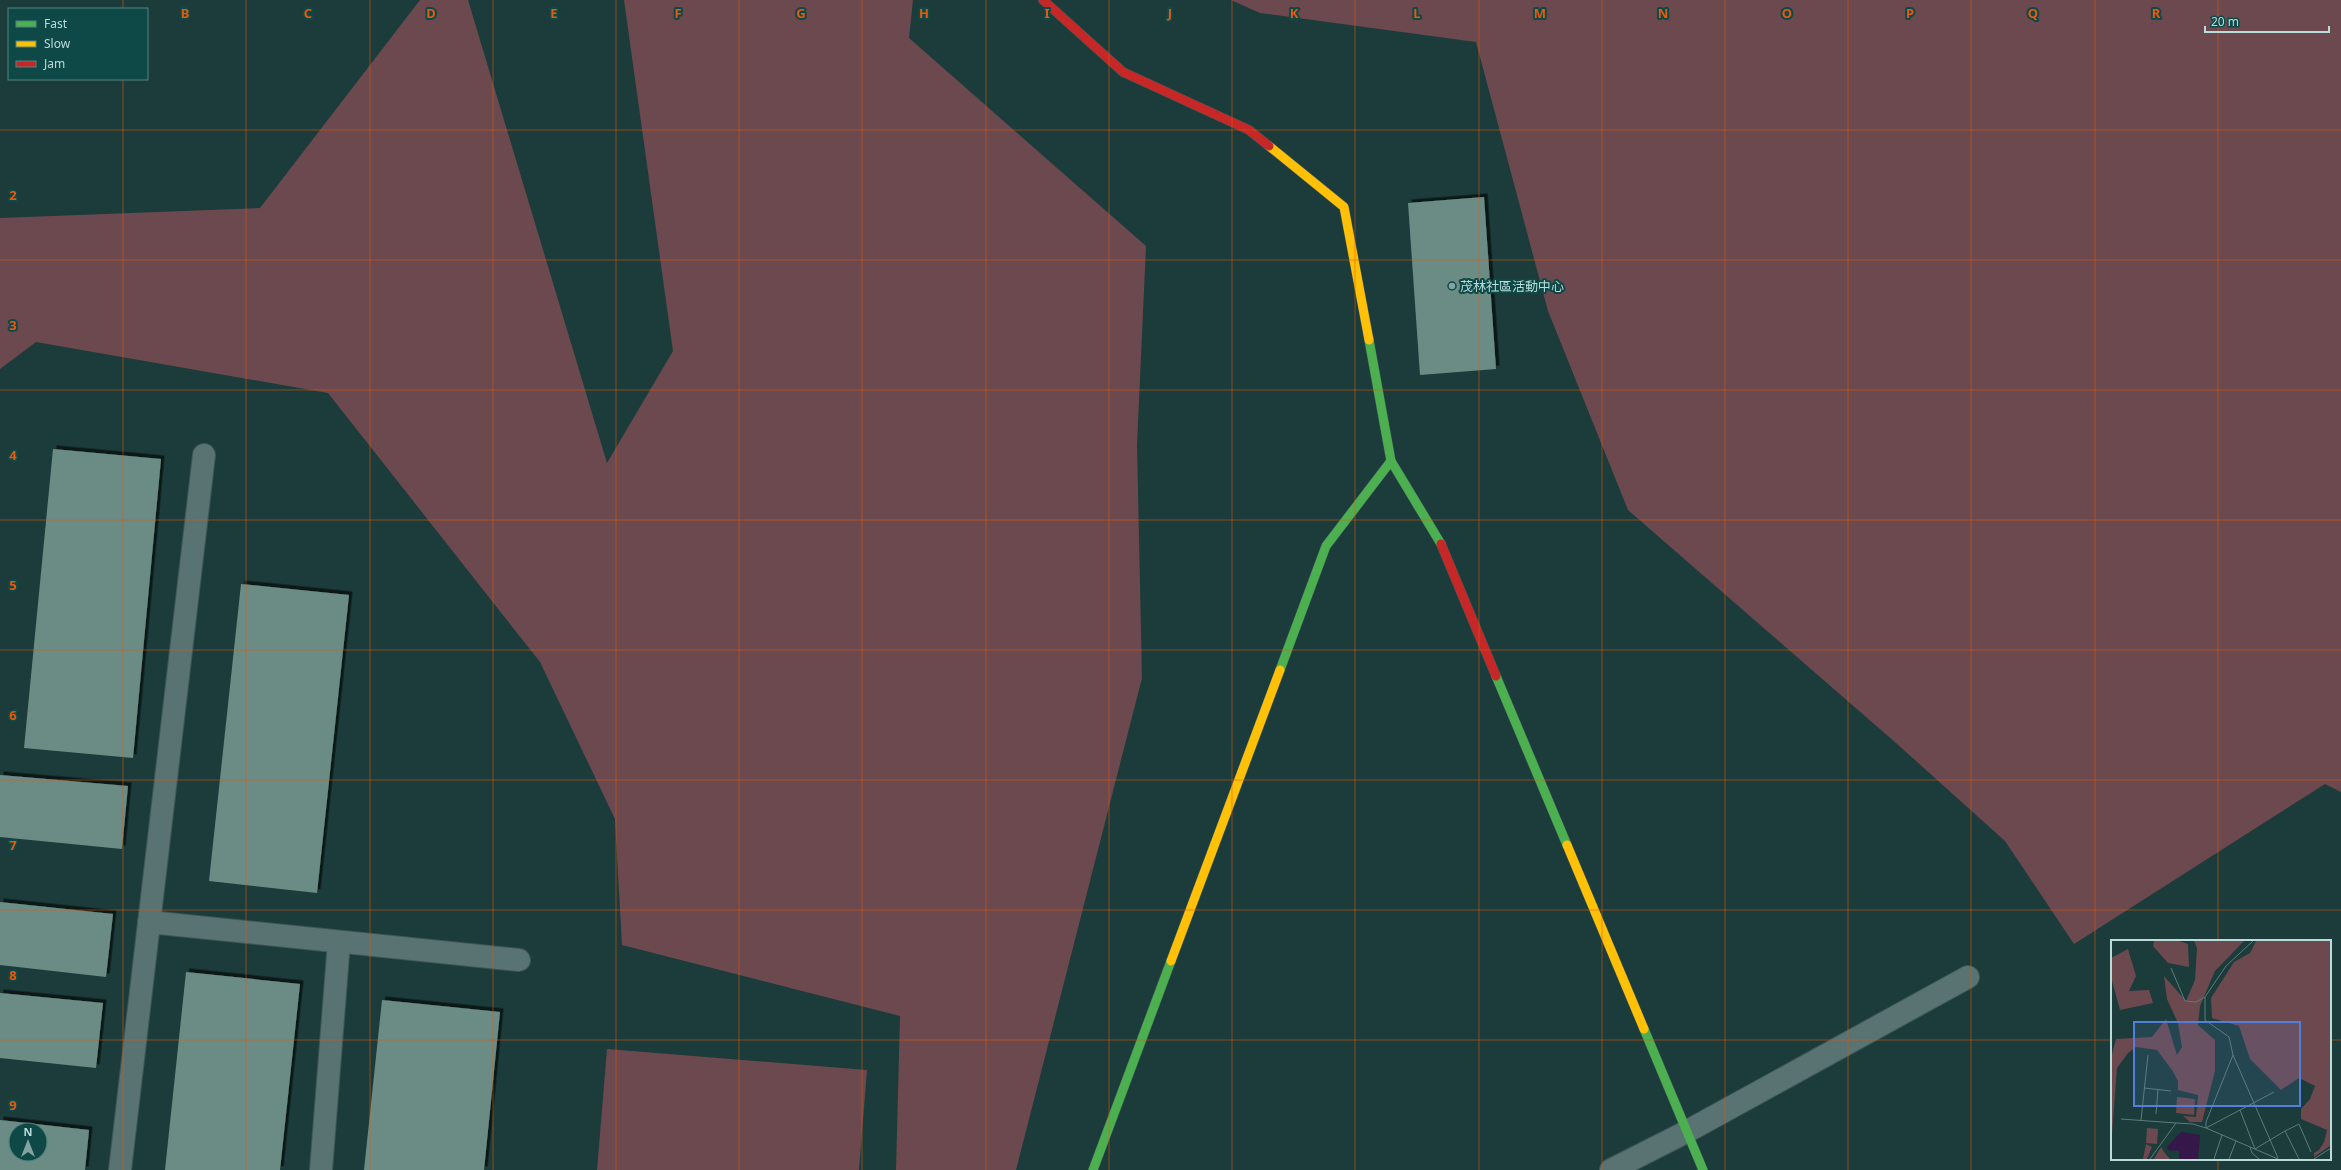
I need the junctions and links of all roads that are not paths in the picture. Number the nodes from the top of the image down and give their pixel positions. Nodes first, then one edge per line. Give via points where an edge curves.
1 (1043, 0) edge
2 (204, 455) dead end
3 (1390, 461) junction
4 (149, 922) junction
5 (339, 942) junction
6 (519, 960) dead end
7 (1968, 977) dead end
8 (1686, 1132) junction
9 (120, 1170) edge
10 (321, 1170) edge
11 (1093, 1170) edge
12 (1611, 1170) edge
13 (1703, 1170) edge

1 - 3 street via 1123,72 1249,130 1344,207
2 - 4 street
3 - 8 street via 1440,542
3 - 11 street via 1326,546
4 - 5 street
4 - 9 street
5 - 6 street
5 - 10 street
7 - 8 street
8 - 12 street
8 - 13 street

